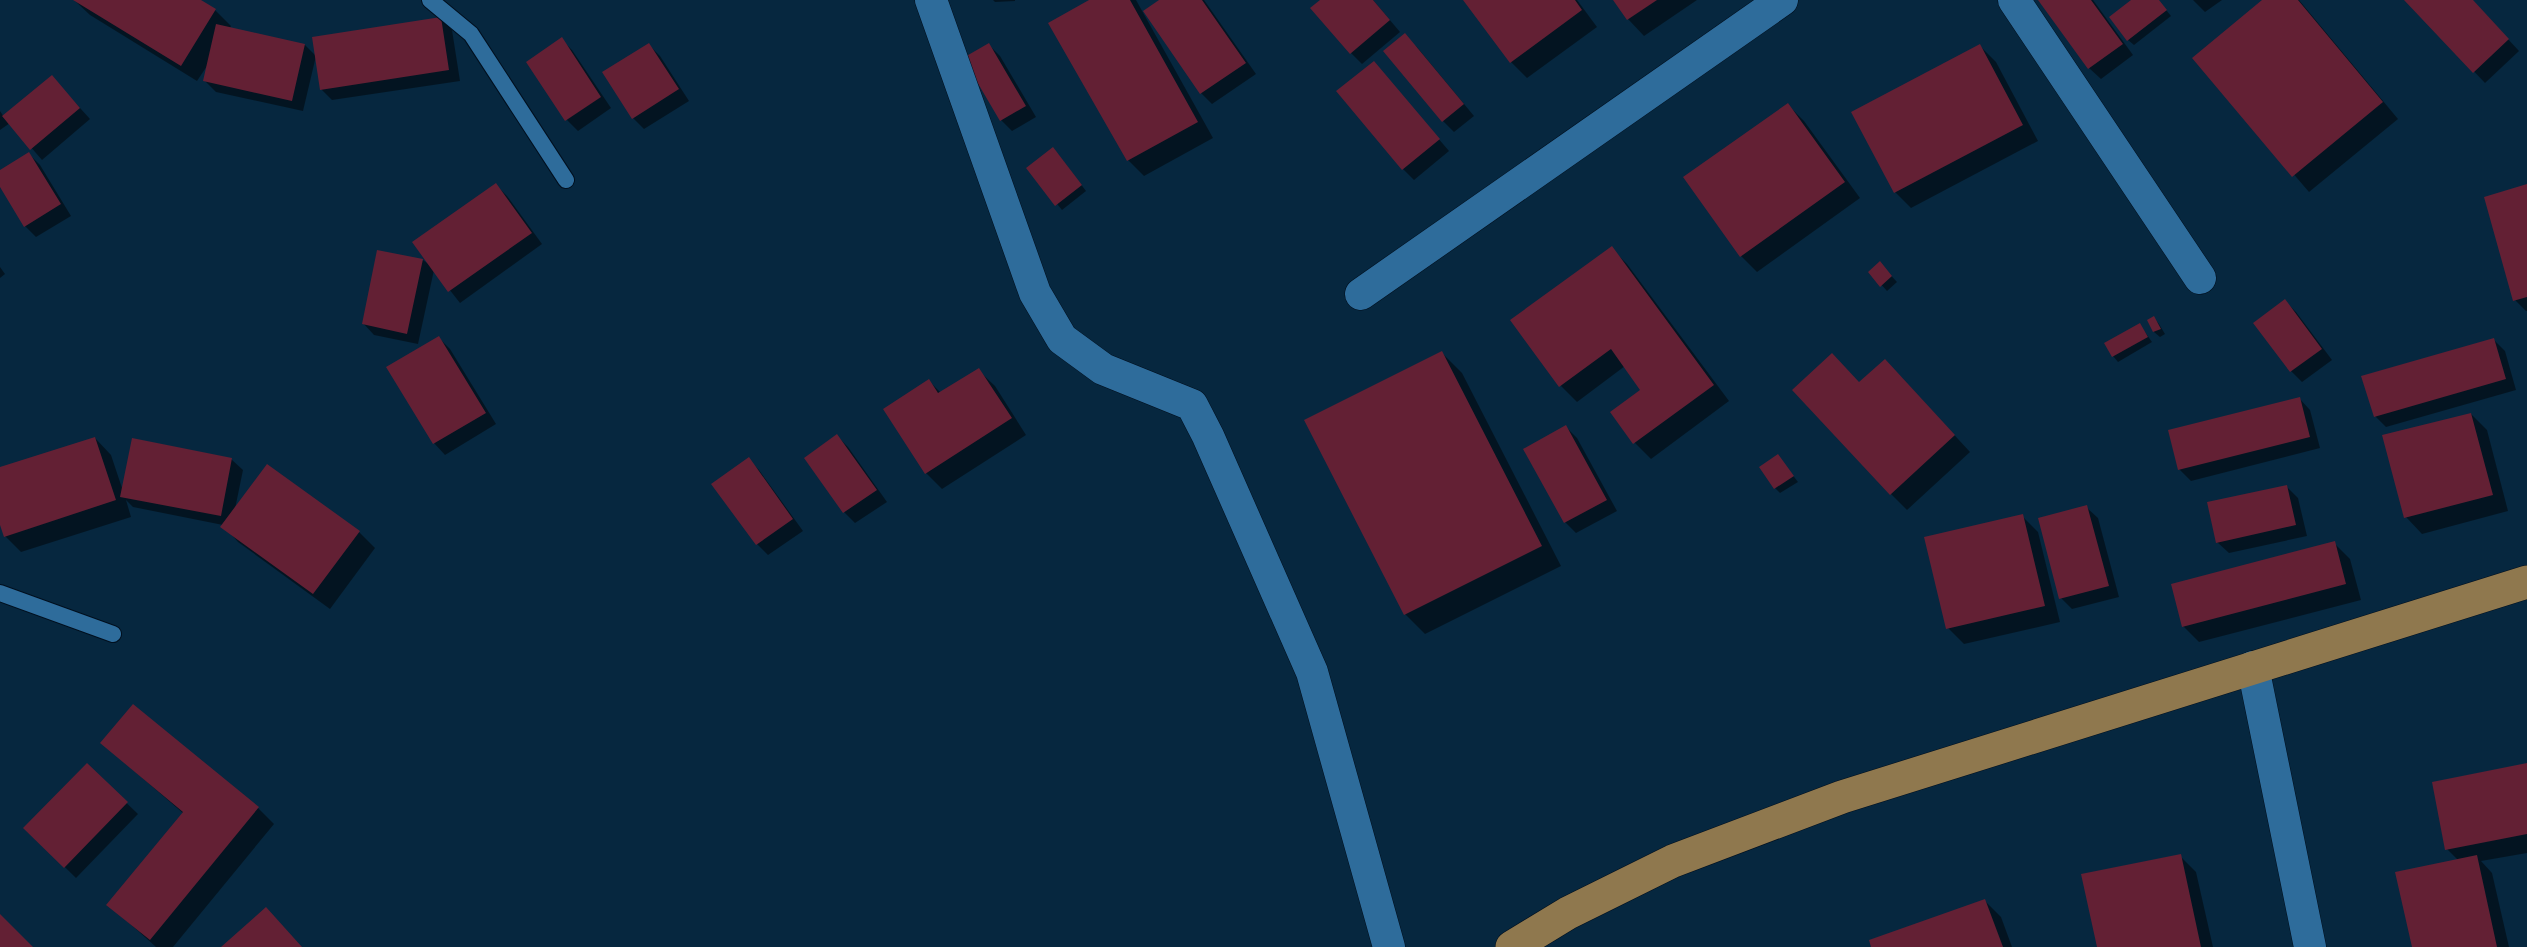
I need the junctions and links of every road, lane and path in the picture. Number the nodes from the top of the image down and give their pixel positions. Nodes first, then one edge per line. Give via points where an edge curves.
1 (430, 0) edge
2 (931, 0) edge
3 (1782, 0) edge
4 (2014, 0) edge
5 (566, 180) dead end
6 (2200, 278) dead end
7 (1360, 294) dead end
8 (2527, 582) edge
9 (0, 593) edge
10 (113, 634) dead end
11 (2253, 667) junction
12 (1389, 947) edge
13 (1512, 947) edge
14 (2310, 947) edge

1 - 5 lane via 471,34
2 - 12 street via 1035,293 1062,339 1103,369 1192,405 1208,435 1312,672
3 - 7 street
4 - 6 street
8 - 11 main road
9 - 10 lane
11 - 13 main road via 1821,805 1673,861
11 - 14 street

